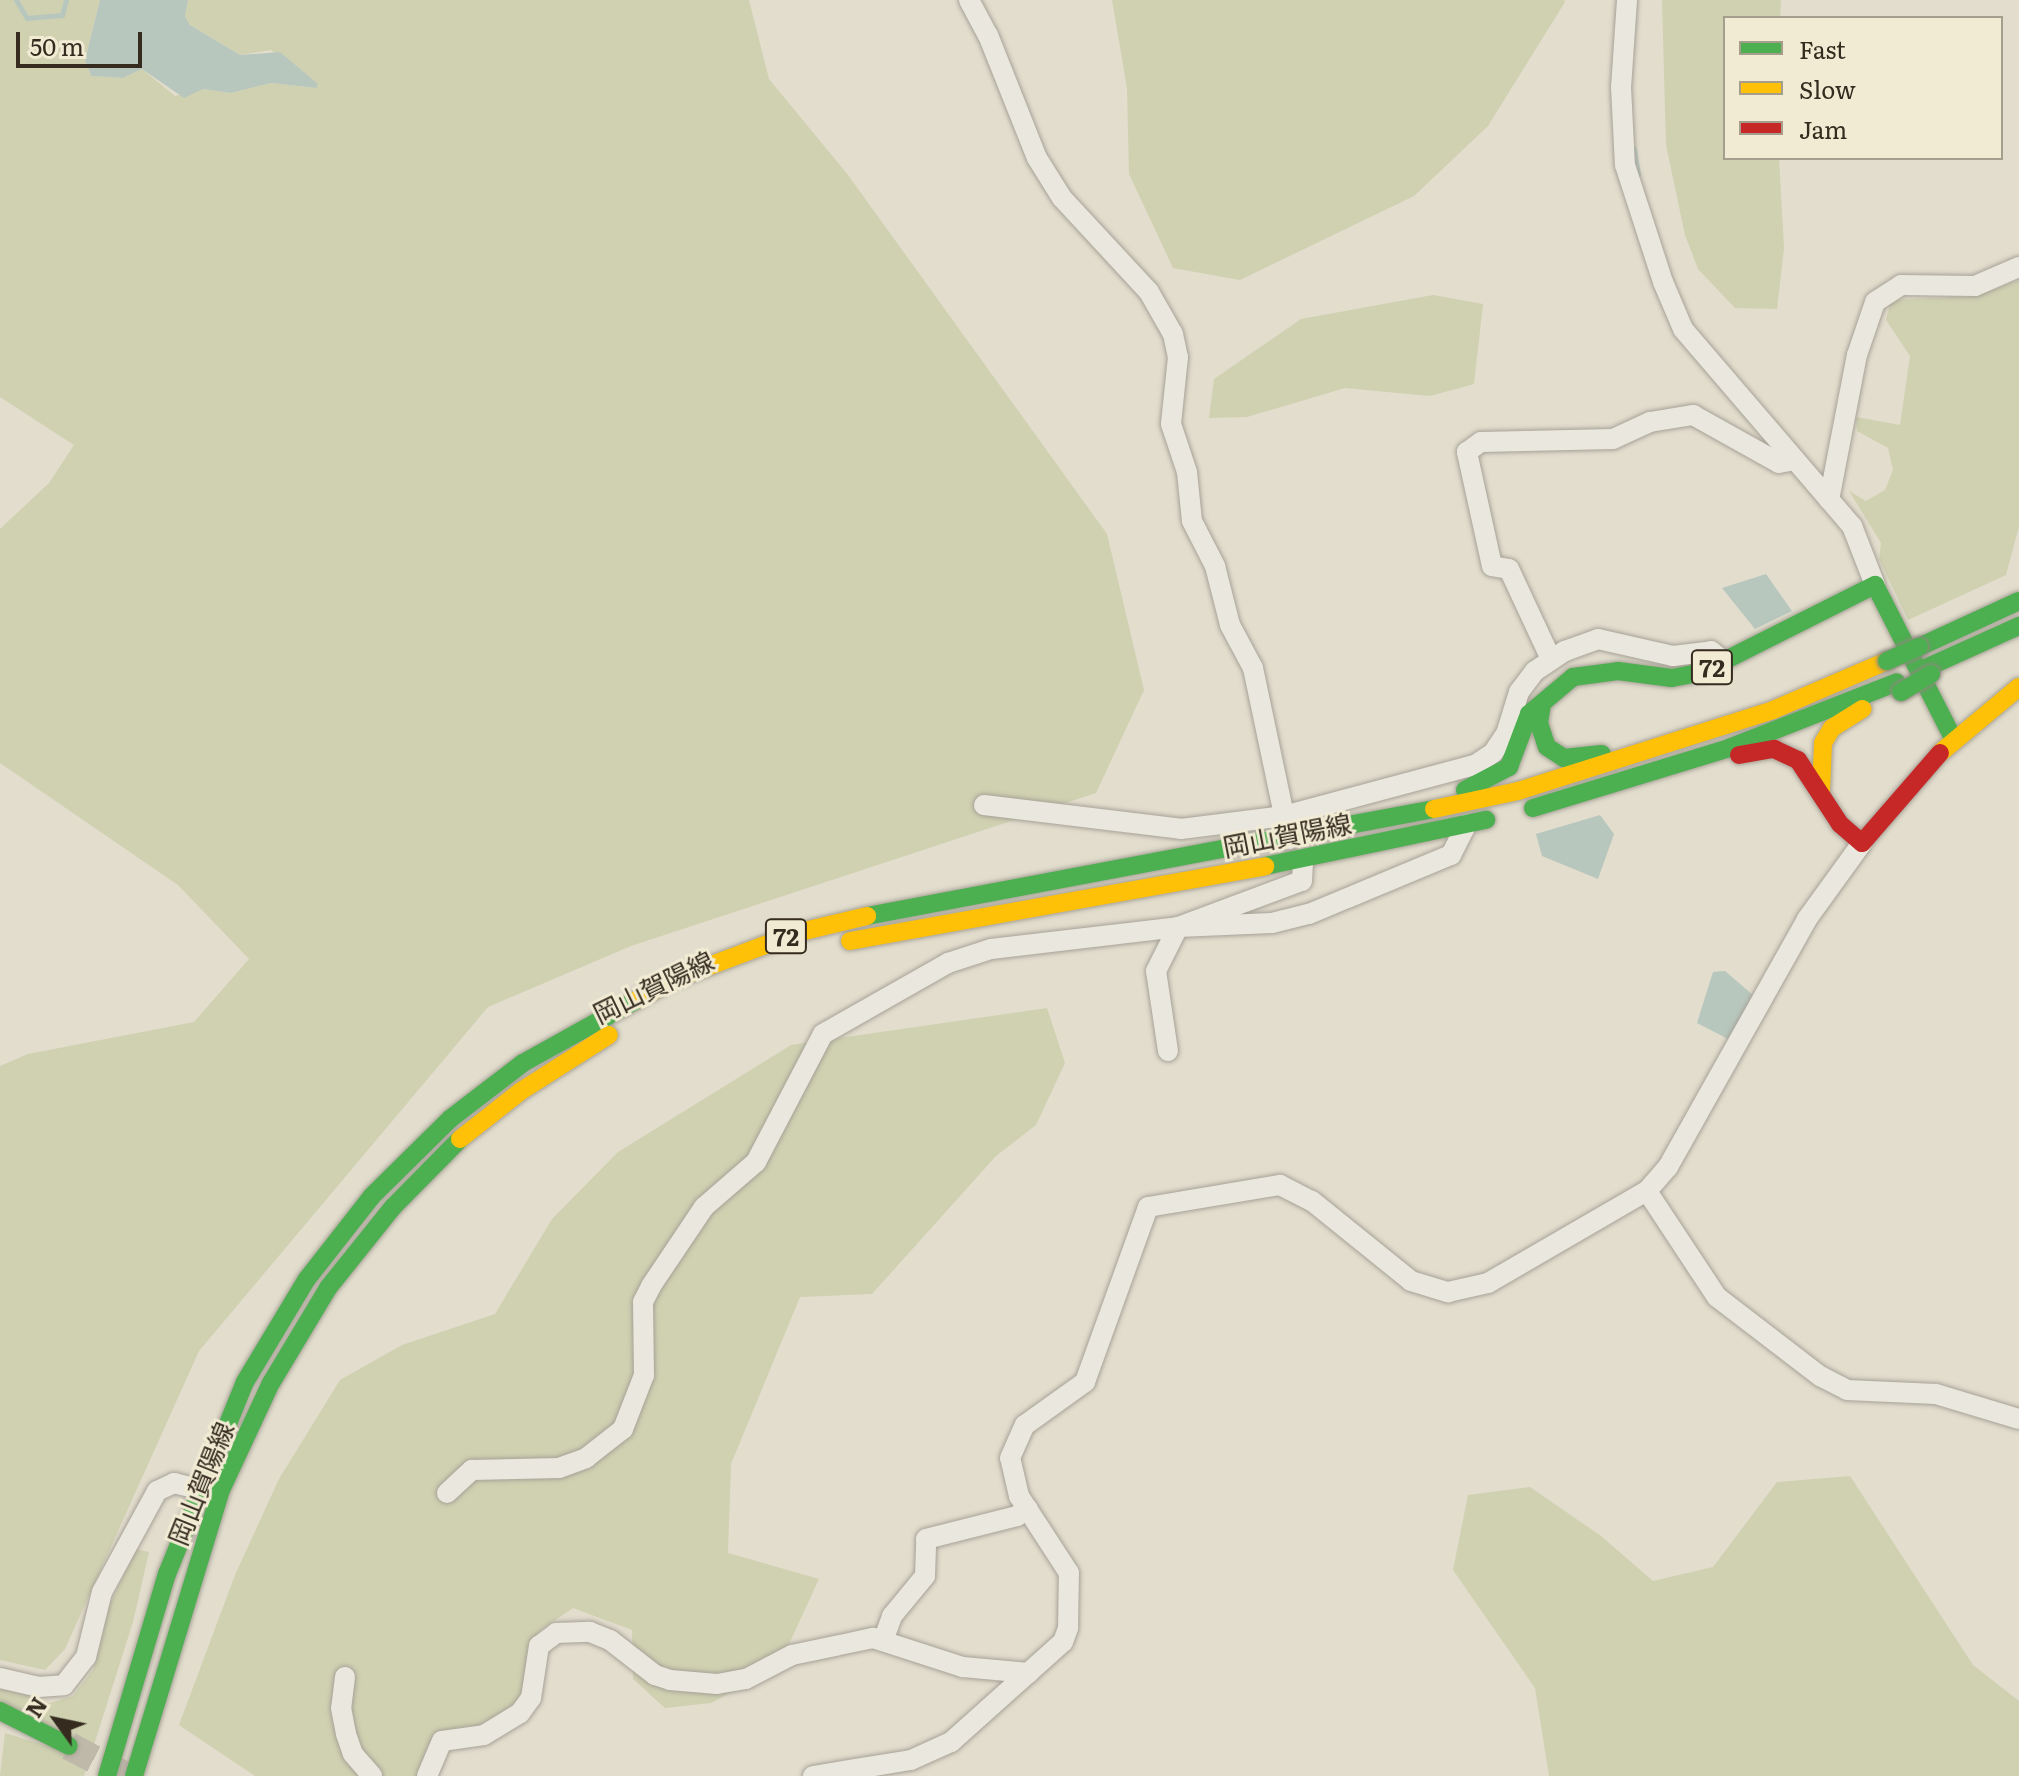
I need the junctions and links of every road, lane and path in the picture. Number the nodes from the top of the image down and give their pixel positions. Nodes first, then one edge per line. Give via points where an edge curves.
1 (969, 0) edge
2 (1627, 0) edge
3 (2019, 267) edge
4 (1794, 460) junction
5 (1829, 500) junction
6 (1875, 585) junction
7 (2019, 601) edge
8 (2019, 626) edge
9 (1550, 657) junction
10 (1723, 661) junction
11 (1899, 687) junction
12 (2019, 687) edge
13 (1543, 702) junction
14 (1773, 710) junction
15 (1953, 738) junction
16 (1605, 788) junction
17 (1821, 791) junction
18 (984, 805) dead end
19 (1284, 816) junction
20 (1466, 825) junction
21 (1314, 835) junction
22 (1289, 839) junction
23 (1862, 843) junction
24 (1303, 859) junction
25 (1178, 927) junction
26 (828, 947) dead end
27 (798, 954) dead end
28 (1168, 1051) dead end
29 (1647, 1191) junction
30 (2019, 1419) edge
31 (198, 1489) junction
32 (447, 1493) dead end
33 (1028, 1509) junction
34 (883, 1641) junction
35 (1029, 1673) junction
36 (345, 1677) dead end
37 (0, 1678) edge
38 (0, 1711) edge
39 (69, 1746) tunnel mouth
40 (431, 1772) edge
41 (107, 1776) edge
42 (134, 1776) edge
43 (372, 1776) edge
44 (813, 1776) edge

1 - 19 street via 1037,158 1062,198 1149,292 1173,334 1178,357 1171,424 1187,472 1192,521 1215,566 1230,625 1253,668
2 - 4 street via 1621,87 1625,165 1663,282 1683,329
3 - 5 street via 1975,286 1901,285 1875,302 1857,355
4 - 5 street
4 - 9 street via 1779,463 1693,415 1650,422 1613,439 1481,442 1467,452 1492,566 1509,569
5 - 6 street via 1852,526
6 - 10 main road, 岡山賀陽線 / 72
6 - 15 main road
7 - 14 main road, 岡山賀陽線 / 72, bridge
8 - 11 main road, 岡山賀陽線 / 72
9 - 10 street via 1598,639 1673,656 1711,651
9 - 19 street via 1519,692 1506,734 1493,753 1475,765
10 - 13 main road, 岡山賀陽線 / 72 via 1672,678 1596,671 1573,677
11 - 16 main road, 岡山賀陽線 / 72
11 - 17 main road, 岡山賀陽線 / 72 via 1832,728 1823,743
12 - 15 main road
13 - 14 main road, 岡山賀陽線 / 72 via 1540,737 1564,758 1590,758 1728,713
13 - 21 main road, 岡山賀陽線 / 72 via 1529,714 1509,767 1487,782 1387,807
14 - 21 main road, 岡山賀陽線 / 72 via 1518,791
15 - 23 main road
16 - 17 main road, 岡山賀陽線 / 72 via 1632,790 1749,752 1774,749 1798,760
16 - 20 main road, 岡山賀陽線 / 72
17 - 23 main road, 岡山賀陽線 / 72 via 1840,824
18 - 19 street via 1181,829
19 - 22 street
20 - 24 main road, 岡山賀陽線 / 72
20 - 25 street via 1451,855 1309,914 1272,923
21 - 22 main road, 岡山賀陽線 / 72
22 - 31 main road, 岡山賀陽線 / 72 via 892,910 800,932 672,980 523,1063 450,1119 372,1196 307,1279 245,1382
23 - 29 street via 1807,919 1668,1167
24 - 25 street via 1302,881
24 - 26 main road, 岡山賀陽線 / 72
25 - 28 street via 1156,971
25 - 32 street via 991,949 948,963 823,1034 756,1162 704,1207 651,1286 643,1302 644,1375 623,1429 586,1458 559,1468 472,1470
27 - 42 main road, 岡山賀陽線 / 72 via 679,998 613,1032 521,1091 459,1140 328,1288 271,1383 221,1490
29 - 30 street via 1717,1297 1820,1376 1847,1390 1936,1394
29 - 33 street via 1488,1283 1448,1292 1411,1281 1312,1201 1280,1185 1157,1203 1142,1217 1085,1382 1025,1425 1014,1443 1012,1478
31 - 37 street via 174,1483 157,1491 102,1592 86,1657 64,1685 38,1687
31 - 41 main road, 岡山賀陽線 / 72
33 - 34 street via 926,1539 925,1576 892,1616
33 - 35 street via 1069,1573 1063,1642
34 - 35 street via 963,1667
34 - 40 street via 873,1638 792,1655 746,1679 717,1684 655,1675 618,1645 590,1632 556,1633 539,1646 531,1698 520,1713 484,1735 442,1741
35 - 44 street via 951,1742 911,1760
36 - 43 street via 341,1708 346,1734 353,1754
38 - 39 main road

